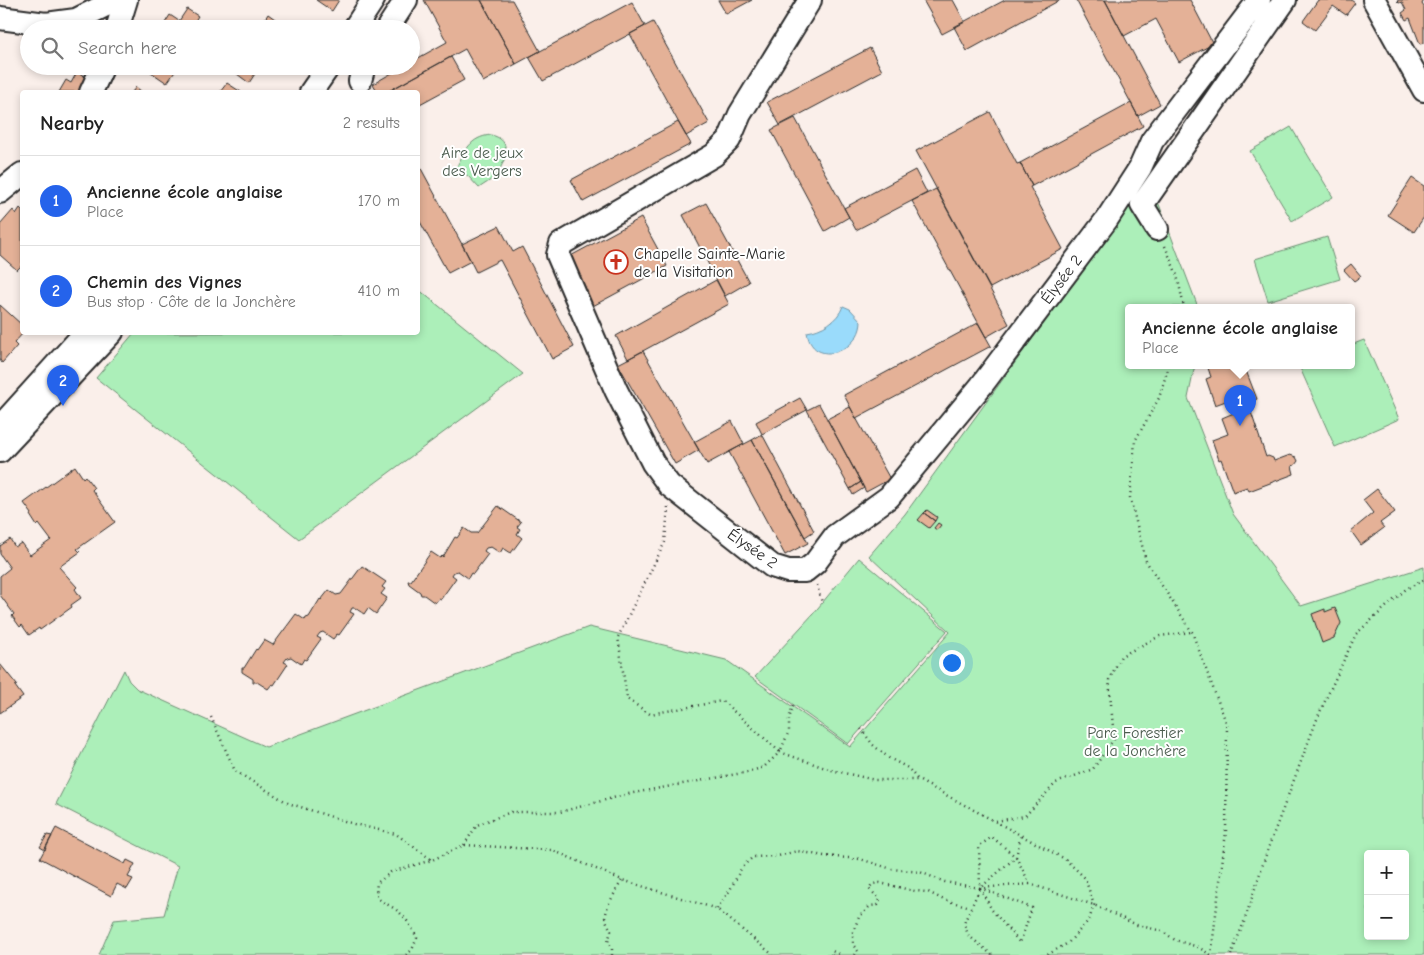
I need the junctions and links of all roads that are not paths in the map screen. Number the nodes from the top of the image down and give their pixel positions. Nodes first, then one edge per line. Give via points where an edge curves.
1 (373, 0) edge
2 (406, 0) edge
3 (810, 0) edge
4 (1259, 0) edge
5 (1285, 0) edge
6 (1374, 0) edge
7 (125, 2) edge
8 (0, 18) edge
9 (76, 20) edge
10 (120, 20) edge
11 (360, 20) edge
12 (393, 20) edge
13 (20, 21) edge
14 (99, 75) edge
15 (322, 75) edge
16 (92, 90) edge
17 (312, 90) edge
18 (1424, 90) edge
19 (20, 176) edge
20 (0, 192) edge
21 (1157, 228) road end
22 (83, 335) edge
23 (109, 335) edge
24 (0, 427) edge
25 (0, 452) edge

1 - 11 street
2 - 12 street
3 - 4 street, Élysée 2 via 740,114 729,140 714,155 561,244 558,255 616,390 653,463 670,485 772,566 788,571 805,571 816,563 835,536 889,497 980,386 1107,219 1140,168 1152,141
5 - 21 street via 1142,205
6 - 18 street
7 - 9 street via 114,1
7 - 10 street
8 - 13 street
14 - 16 street
15 - 17 street
19 - 20 street
22 - 24 street
23 - 25 street

